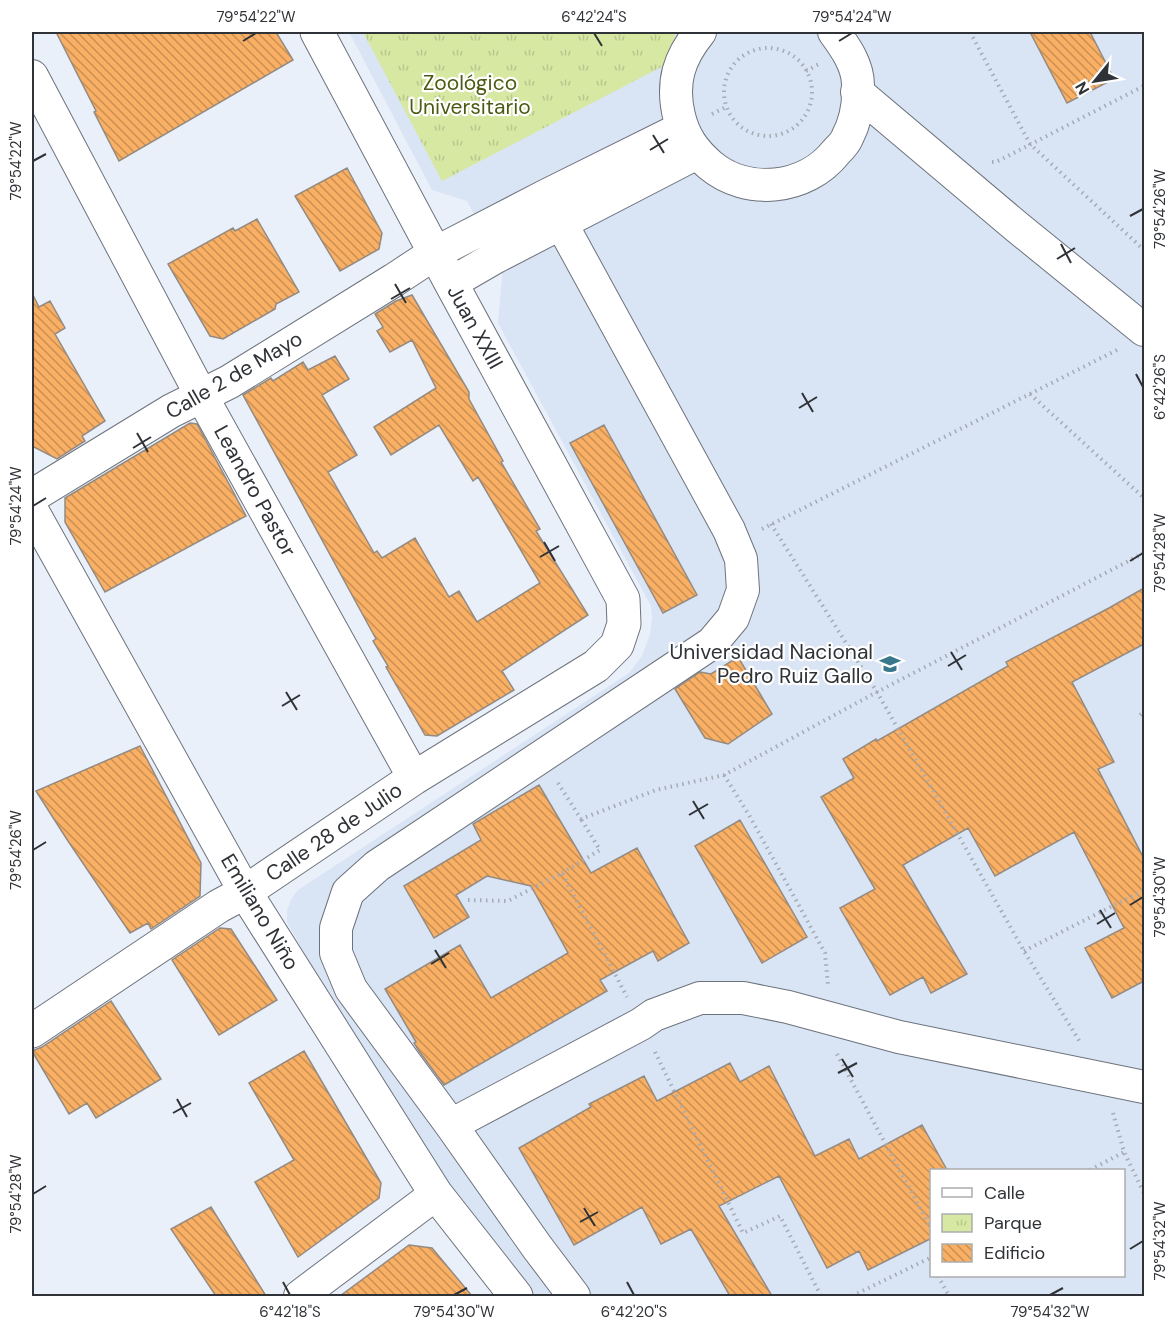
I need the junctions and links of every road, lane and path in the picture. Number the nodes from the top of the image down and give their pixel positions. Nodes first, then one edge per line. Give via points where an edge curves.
1 (317, 32) edge
2 (700, 32) edge
3 (834, 32) edge
4 (970, 32) edge
5 (32, 76) edge
6 (1144, 86) edge
7 (857, 92) junction
8 (805, 118) joint
9 (689, 141) junction
10 (1030, 144) junction
11 (943, 165) junction
12 (561, 223) junction
13 (1144, 250) edge
14 (435, 253) junction
15 (451, 283) junction
16 (1134, 338) edge
17 (1030, 394) junction
18 (201, 395) junction
19 (32, 496) edge
20 (1144, 498) edge
21 (32, 510) edge
22 (771, 524) junction
23 (734, 544) junction
24 (1144, 553) edge
25 (624, 624) joint
26 (877, 692) junction
27 (541, 757) junction
28 (724, 775) junction
29 (414, 778) junction
30 (581, 819) junction
31 (562, 873) junction
32 (1144, 890) edge
33 (245, 892) junction
34 (468, 900) dead end
35 (1024, 951) junction
36 (832, 1019) junction
37 (641, 1024) junction
38 (32, 1031) edge
39 (1103, 1079) junction
40 (1144, 1087) edge
41 (451, 1125) junction
42 (1124, 1152) junction
43 (1092, 1169) edge
44 (1144, 1193) edge
45 (436, 1194) junction
46 (930, 1226) edge
47 (930, 1257) edge
48 (939, 1277) edge
49 (300, 1296) edge
50 (516, 1296) edge
51 (574, 1296) edge
52 (820, 1296) edge
53 (852, 1296) edge
54 (949, 1296) edge

1 - 14 main road, Juan XXIII
2 - 9 street via 687,48 677,73 675,101
3 - 7 street via 850,55
4 - 10 path
5 - 18 street, Leandro Pastor
6 - 10 path
7 - 9 street via 857,112 847,140 828,162 804,178 776,186 747,184 719,172
7 - 11 street
8 - 8 path via 812,91 810,78 793,56 780,50 753,50 731,67 723,93 732,119 742,129 769,137 795,128
9 - 12 street
9 - 14 street
10 - 11 path via 996,162
10 - 13 path
11 - 16 street via 1017,227
12 - 15 street
12 - 23 street
14 - 15 main road, Juan XXIII
14 - 18 main road, Calle 2 de Mayo via 229,382
15 - 25 main road, Juan XXIII via 623,599
16 - 17 path
17 - 20 path
17 - 22 path
18 - 19 main road, Calle 2 de Mayo
18 - 29 street, Leandro Pastor
21 - 33 street, Emiliano Niño
22 - 23 path
22 - 26 path
23 - 27 street via 741,560 743,590 733,618 712,643
24 - 26 path
25 - 29 main road, Calle 28 de Julio via 617,645 596,666
26 - 28 path
26 - 35 path
27 - 30 path
27 - 41 street via 377,866 348,892 336,927 336,954 351,989
28 - 30 path via 656,790
28 - 36 path via 825,953
29 - 33 main road, Calle 28 de Julio
30 - 31 path via 600,850
31 - 34 path via 508,901
31 - 37 path
32 - 35 path
33 - 38 main road, Calle 28 de Julio
33 - 45 main road, Emiliano Niño
35 - 39 path
36 - 37 street via 744,998 700,998
36 - 39 street via 899,1037
36 - 46 path via 832,1046
37 - 41 street
37 - 52 path via 743,1233 780,1216
39 - 40 street
39 - 42 path
41 - 51 street
42 - 43 path
42 - 44 path
45 - 49 street
45 - 50 main road, Emiliano Niño
47 - 53 path
48 - 54 path

